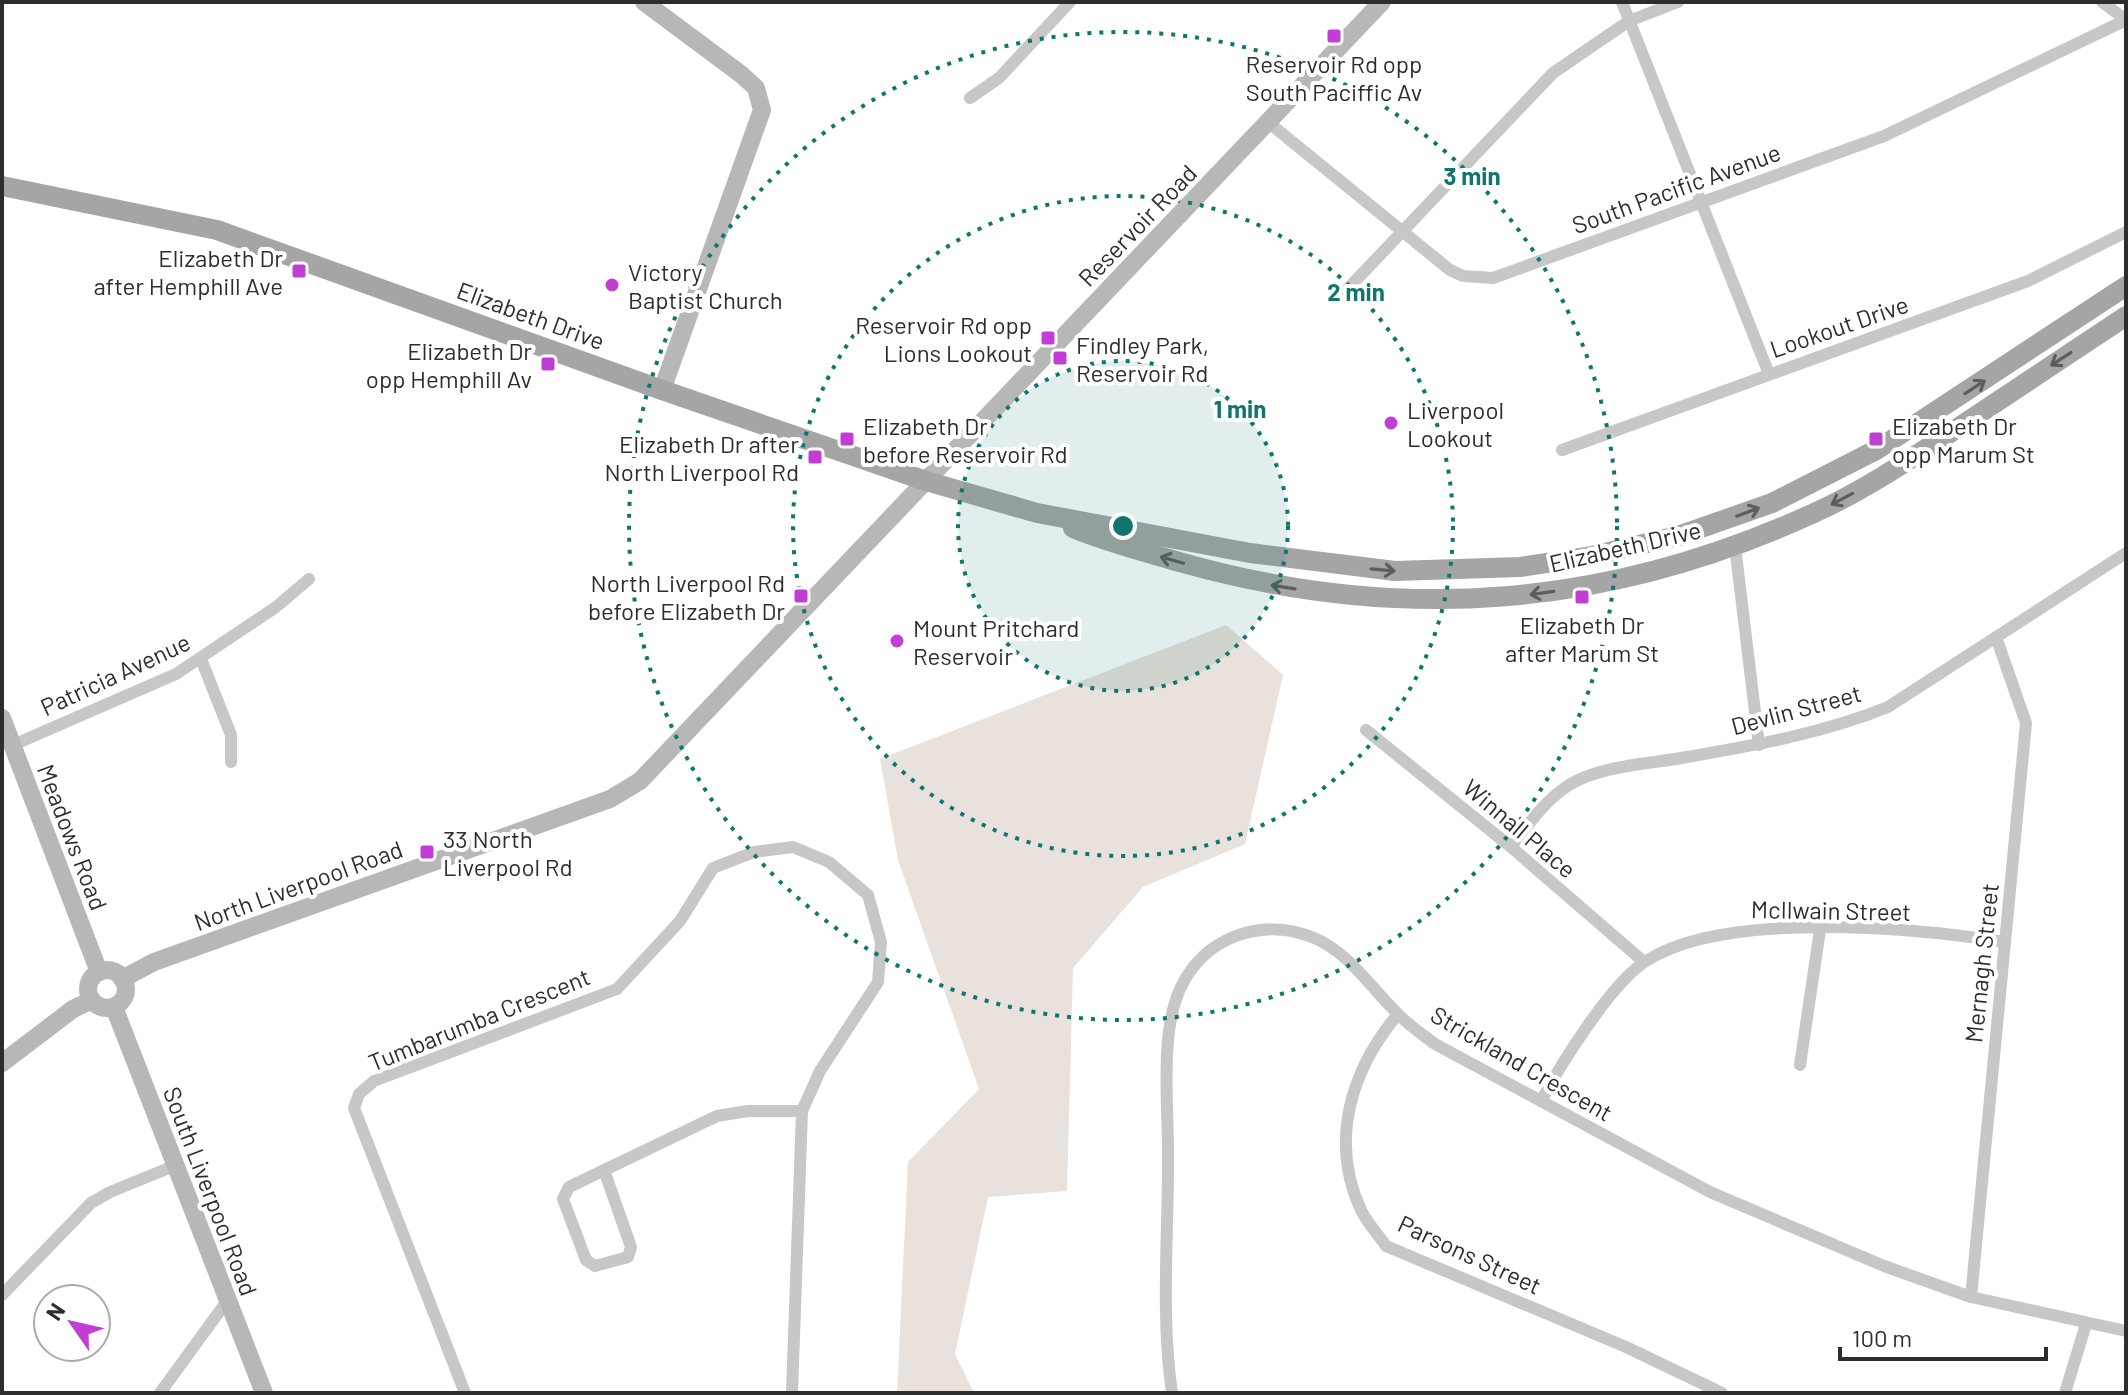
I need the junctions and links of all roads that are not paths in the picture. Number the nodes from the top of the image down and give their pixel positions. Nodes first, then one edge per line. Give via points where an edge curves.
1 (644, 2) edge
2 (1070, 2) edge
3 (1382, 2) edge
4 (1622, 2) edge
5 (1678, 2) edge
6 (2102, 2) edge
7 (2126, 20) edge
8 (1629, 21) junction
9 (970, 98) dead end
10 (1269, 123) junction
11 (2, 186) edge
12 (1702, 201) junction
13 (1402, 232) junction
14 (2126, 232) edge
15 (2126, 286) edge
16 (1340, 297) dead end
17 (2126, 316) edge
18 (1769, 374) junction
19 (662, 390) junction
20 (1562, 450) dead end
21 (926, 481) junction
22 (1037, 513) junction
23 (1735, 546) junction
24 (2126, 553) edge
25 (309, 579) dead end
26 (1996, 637) junction
27 (201, 659) junction
28 (2, 718) edge
29 (1366, 730) dead end
30 (13, 745) junction
31 (1759, 745) junction
32 (231, 762) dead end
33 (1511, 847) junction
34 (1820, 930) junction
35 (2005, 942) junction
36 (1644, 962) junction
37 (99, 972) junction
38 (122, 979) junction
39 (92, 1000) junction
40 (114, 1007) junction
41 (1398, 1014) junction
42 (2, 1063) edge
43 (1800, 1065) dead end
44 (1541, 1101) junction
45 (802, 1111) junction
46 (174, 1166) junction
47 (604, 1170) junction
48 (2, 1295) edge
49 (1971, 1297) junction
50 (227, 1301) junction
51 (2086, 1324) junction
52 (2126, 1331) edge
53 (160, 1393) edge
54 (264, 1393) edge
55 (465, 1393) edge
56 (792, 1393) edge
57 (1172, 1393) edge
58 (1722, 1393) edge
59 (2065, 1393) edge

1 - 19 main road via 742,75 756,88 762,106
2 - 9 street via 999,78
3 - 10 main road, Reservoir Road
4 - 8 street
5 - 8 street
6 - 7 street
7 - 12 street, South Pacific Avenue via 1884,136
8 - 12 street
8 - 13 street via 1553,73
10 - 13 street, South Pacific Avenue
10 - 21 main road, Reservoir Road
11 - 19 main road, Elizabeth Drive via 217,230
12 - 13 street, South Pacific Avenue via 1493,278 1450,270
12 - 18 street
13 - 16 street
14 - 18 street, Lookout Drive via 2028,281
22 -> 15 main road, Elizabeth Drive via 1250,553 1395,571 1520,567 1631,548 1731,518 1828,476 1958,399
17 -> 23 main road, Elizabeth Drive via 1892,471 1815,513
18 - 20 street, Lookout Drive
19 - 21 main road, Elizabeth Drive
21 - 22 main road, Elizabeth Drive
21 - 38 main road, North Liverpool Road via 667,754 625,791 154,962
23 -> 22 main road, Elizabeth Drive via 1590,586 1448,601 1381,600 1247,581 1101,540
23 - 31 street
24 - 26 street, Devlin Street
25 - 27 street, Patricia Avenue
26 - 31 street, Devlin Street via 1888,707
26 - 35 street, Mernagh Street via 2026,723
27 - 30 street, Patricia Avenue
27 - 32 street via 231,735
28 - 30 main road, Meadows Road
29 - 33 street, Winnall Place
30 - 37 main road, Meadows Road
31 - 33 street, Devlin Street via 1609,771 1570,784 1541,808
33 - 36 street, Winnall Place
34 - 35 street, McIlwain Street via 1959,935
34 - 36 street, McIlwain Street via 1752,929 1707,936
34 - 43 street
35 - 49 street, Mernagh Street
36 - 44 street, McIlwain Street via 1594,1016
37 - 38 main road via 112,971
37 - 39 main road via 89,983
38 - 40 main road via 125,993
39 - 40 main road
39 - 42 main road
40 - 46 main road, South Liverpool Road
41 - 44 street, Strickland Crescent via 1435,1044
41 - 57 street, Strickland Crescent via 1337,951 1284,930 1258,927 1235,936 1187,977 1169,1033 1166,1259
41 - 58 street, Parsons Street via 1377,1039 1347,1103 1344,1158 1361,1211 1386,1246
44 - 49 street, Strickland Crescent via 1710,1192
45 - 47 street via 717,1116
45 - 55 street, Tumbarumba Crescent via 820,1071 878,982 881,942 868,895 829,862 793,847 754,852 713,868 680,921 617,989 374,1081 359,1094 354,1108
45 - 56 street, Tumbarumba Crescent
46 - 48 street via 91,1203
46 - 50 main road, South Liverpool Road
47 - 47 street via 569,1187 563,1199 586,1260 595,1266 628,1257 631,1247
49 - 51 street, Strickland Crescent
50 - 53 street
50 - 54 main road, South Liverpool Road
51 - 52 street, Strickland Crescent
51 - 59 street

